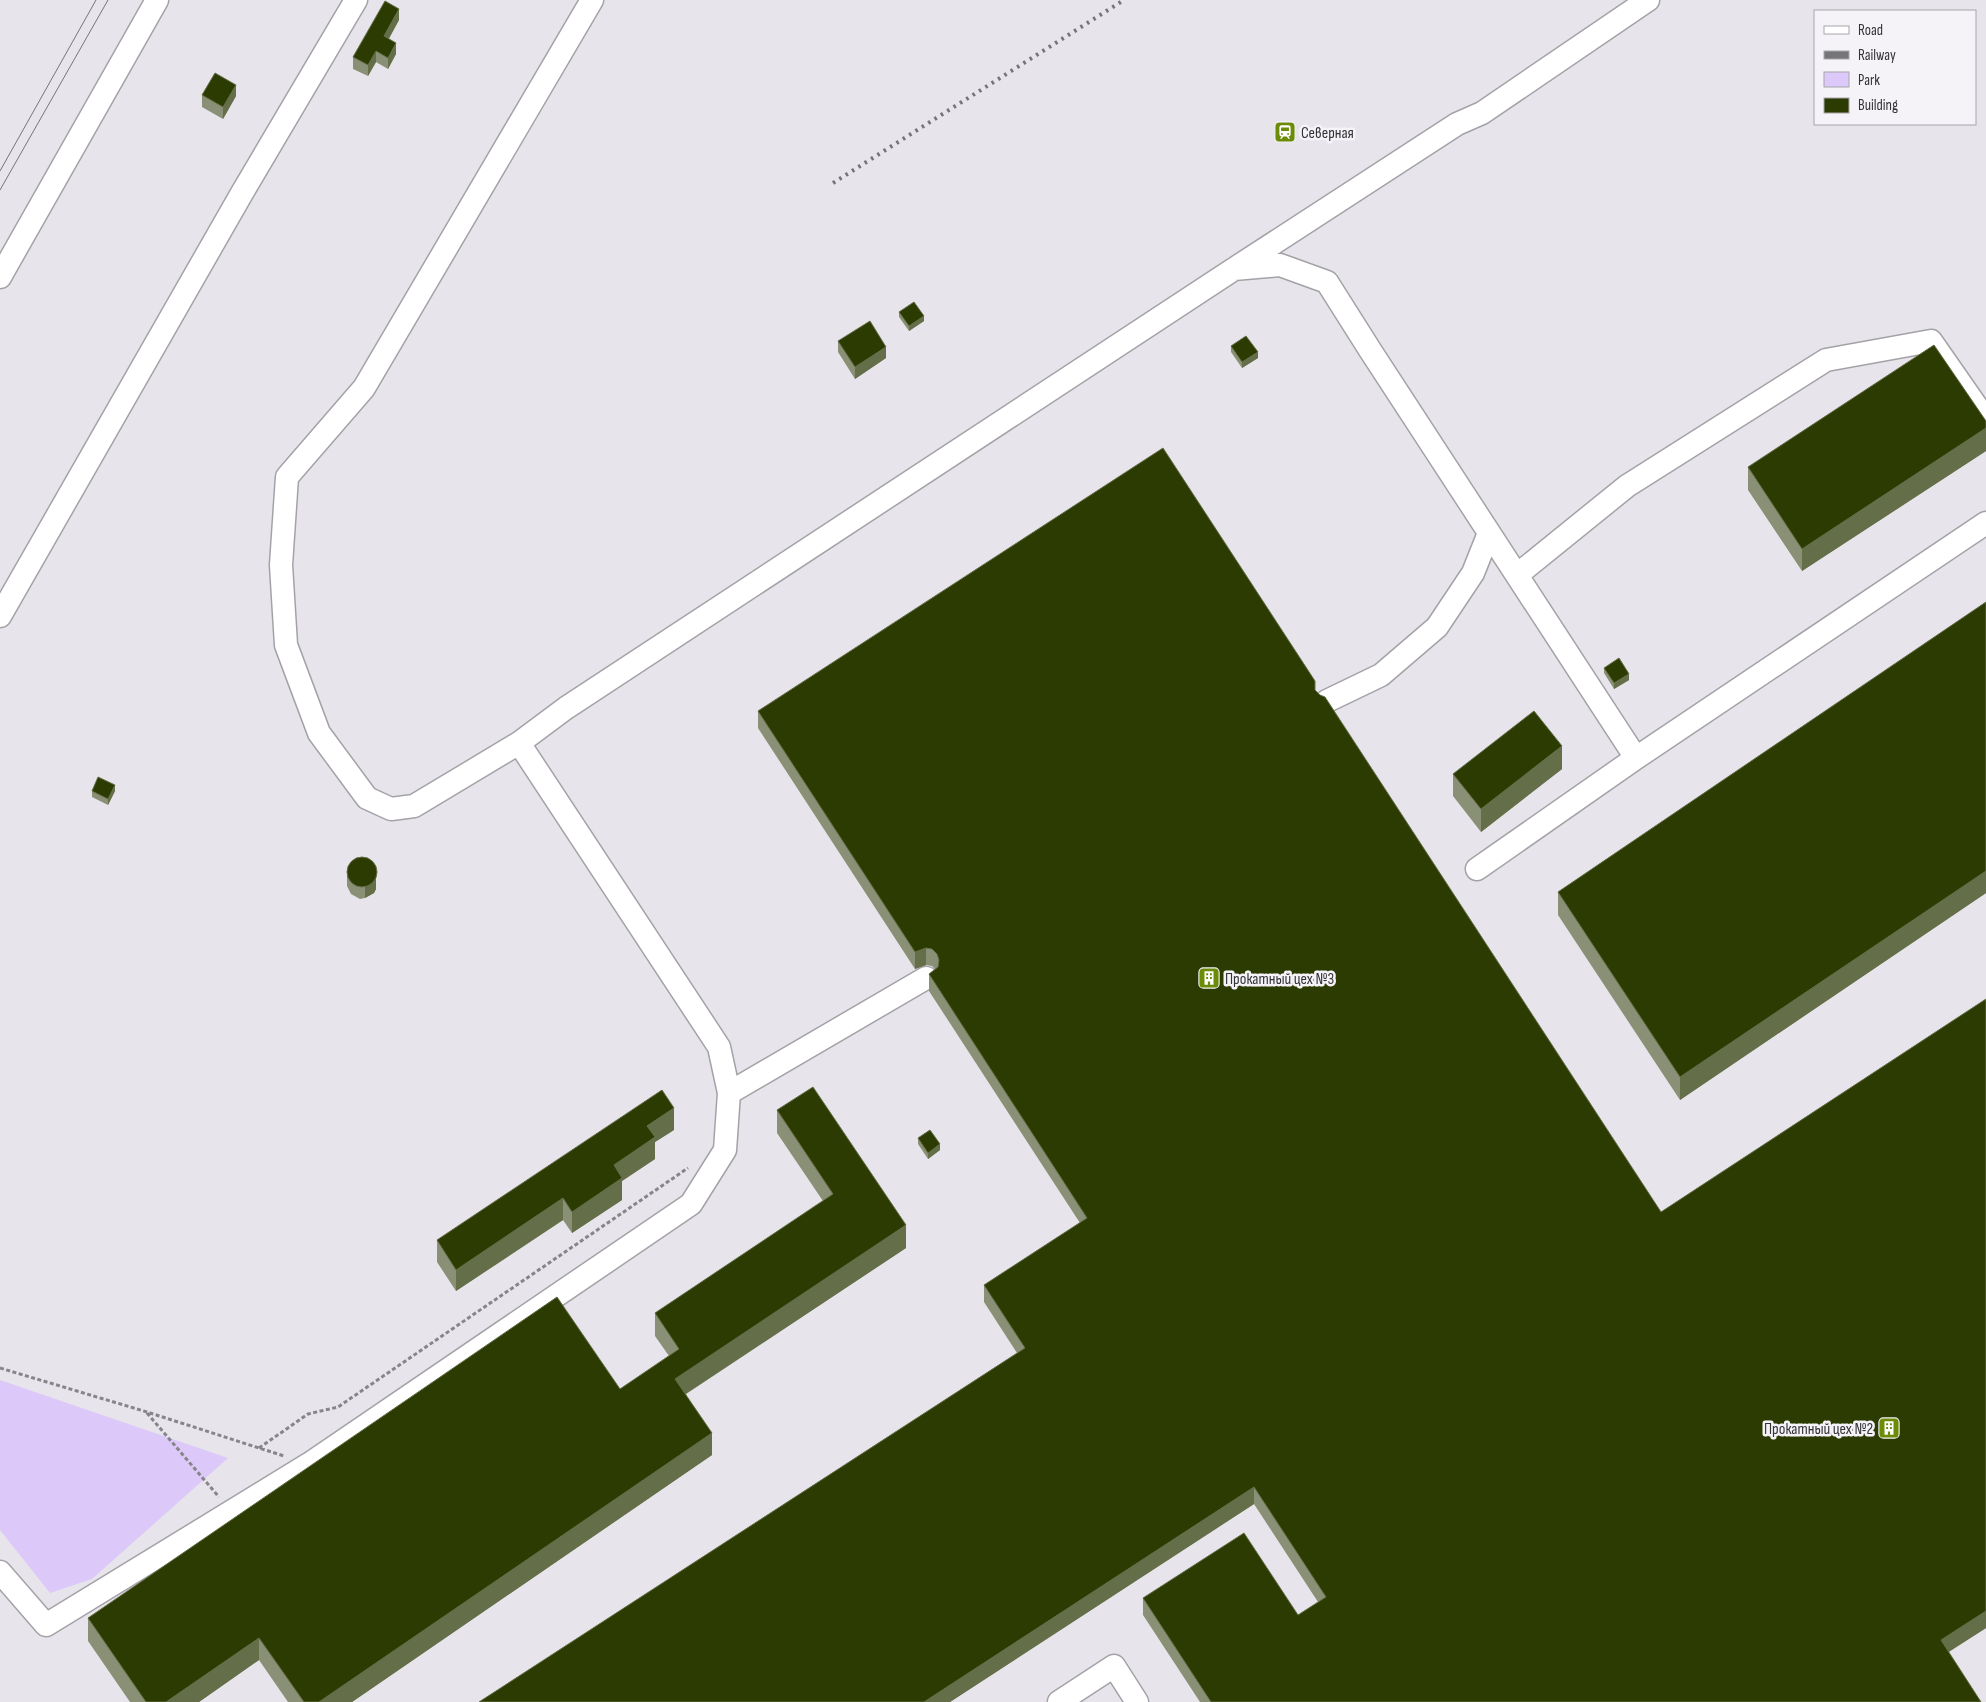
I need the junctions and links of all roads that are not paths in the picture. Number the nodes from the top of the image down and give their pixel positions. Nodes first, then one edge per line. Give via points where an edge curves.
1 (156, 0) edge
2 (356, 0) edge
3 (592, 0) edge
4 (1648, 0) edge
5 (1234, 269) junction
6 (0, 277) edge
7 (1986, 420) edge
8 (1986, 523) edge
9 (1490, 533) junction
10 (1517, 575) junction
11 (0, 616) edge
12 (1328, 701) edge
13 (519, 744) junction
14 (1636, 758) junction
15 (1477, 869) dead end
16 (926, 978) dead end
17 (730, 1094) junction
18 (0, 1572) edge
19 (1059, 1702) edge
20 (1137, 1702) edge

1 - 6 street
2 - 11 street
3 - 13 street via 364,388 287,476 280,564 286,645 319,733 367,798 391,809 414,806
4 - 5 street via 1482,113 1457,124
5 - 9 street via 1280,265 1327,282
5 - 13 street via 566,708
7 - 10 street via 1931,341 1826,360 1627,486
8 - 14 street
9 - 10 street
9 - 12 street via 1473,573 1437,627 1381,675
10 - 14 street
13 - 17 street via 719,1047
14 - 15 street
16 - 17 street
17 - 18 street via 725,1150 691,1204 309,1464 46,1625
19 - 20 street via 1114,1666

